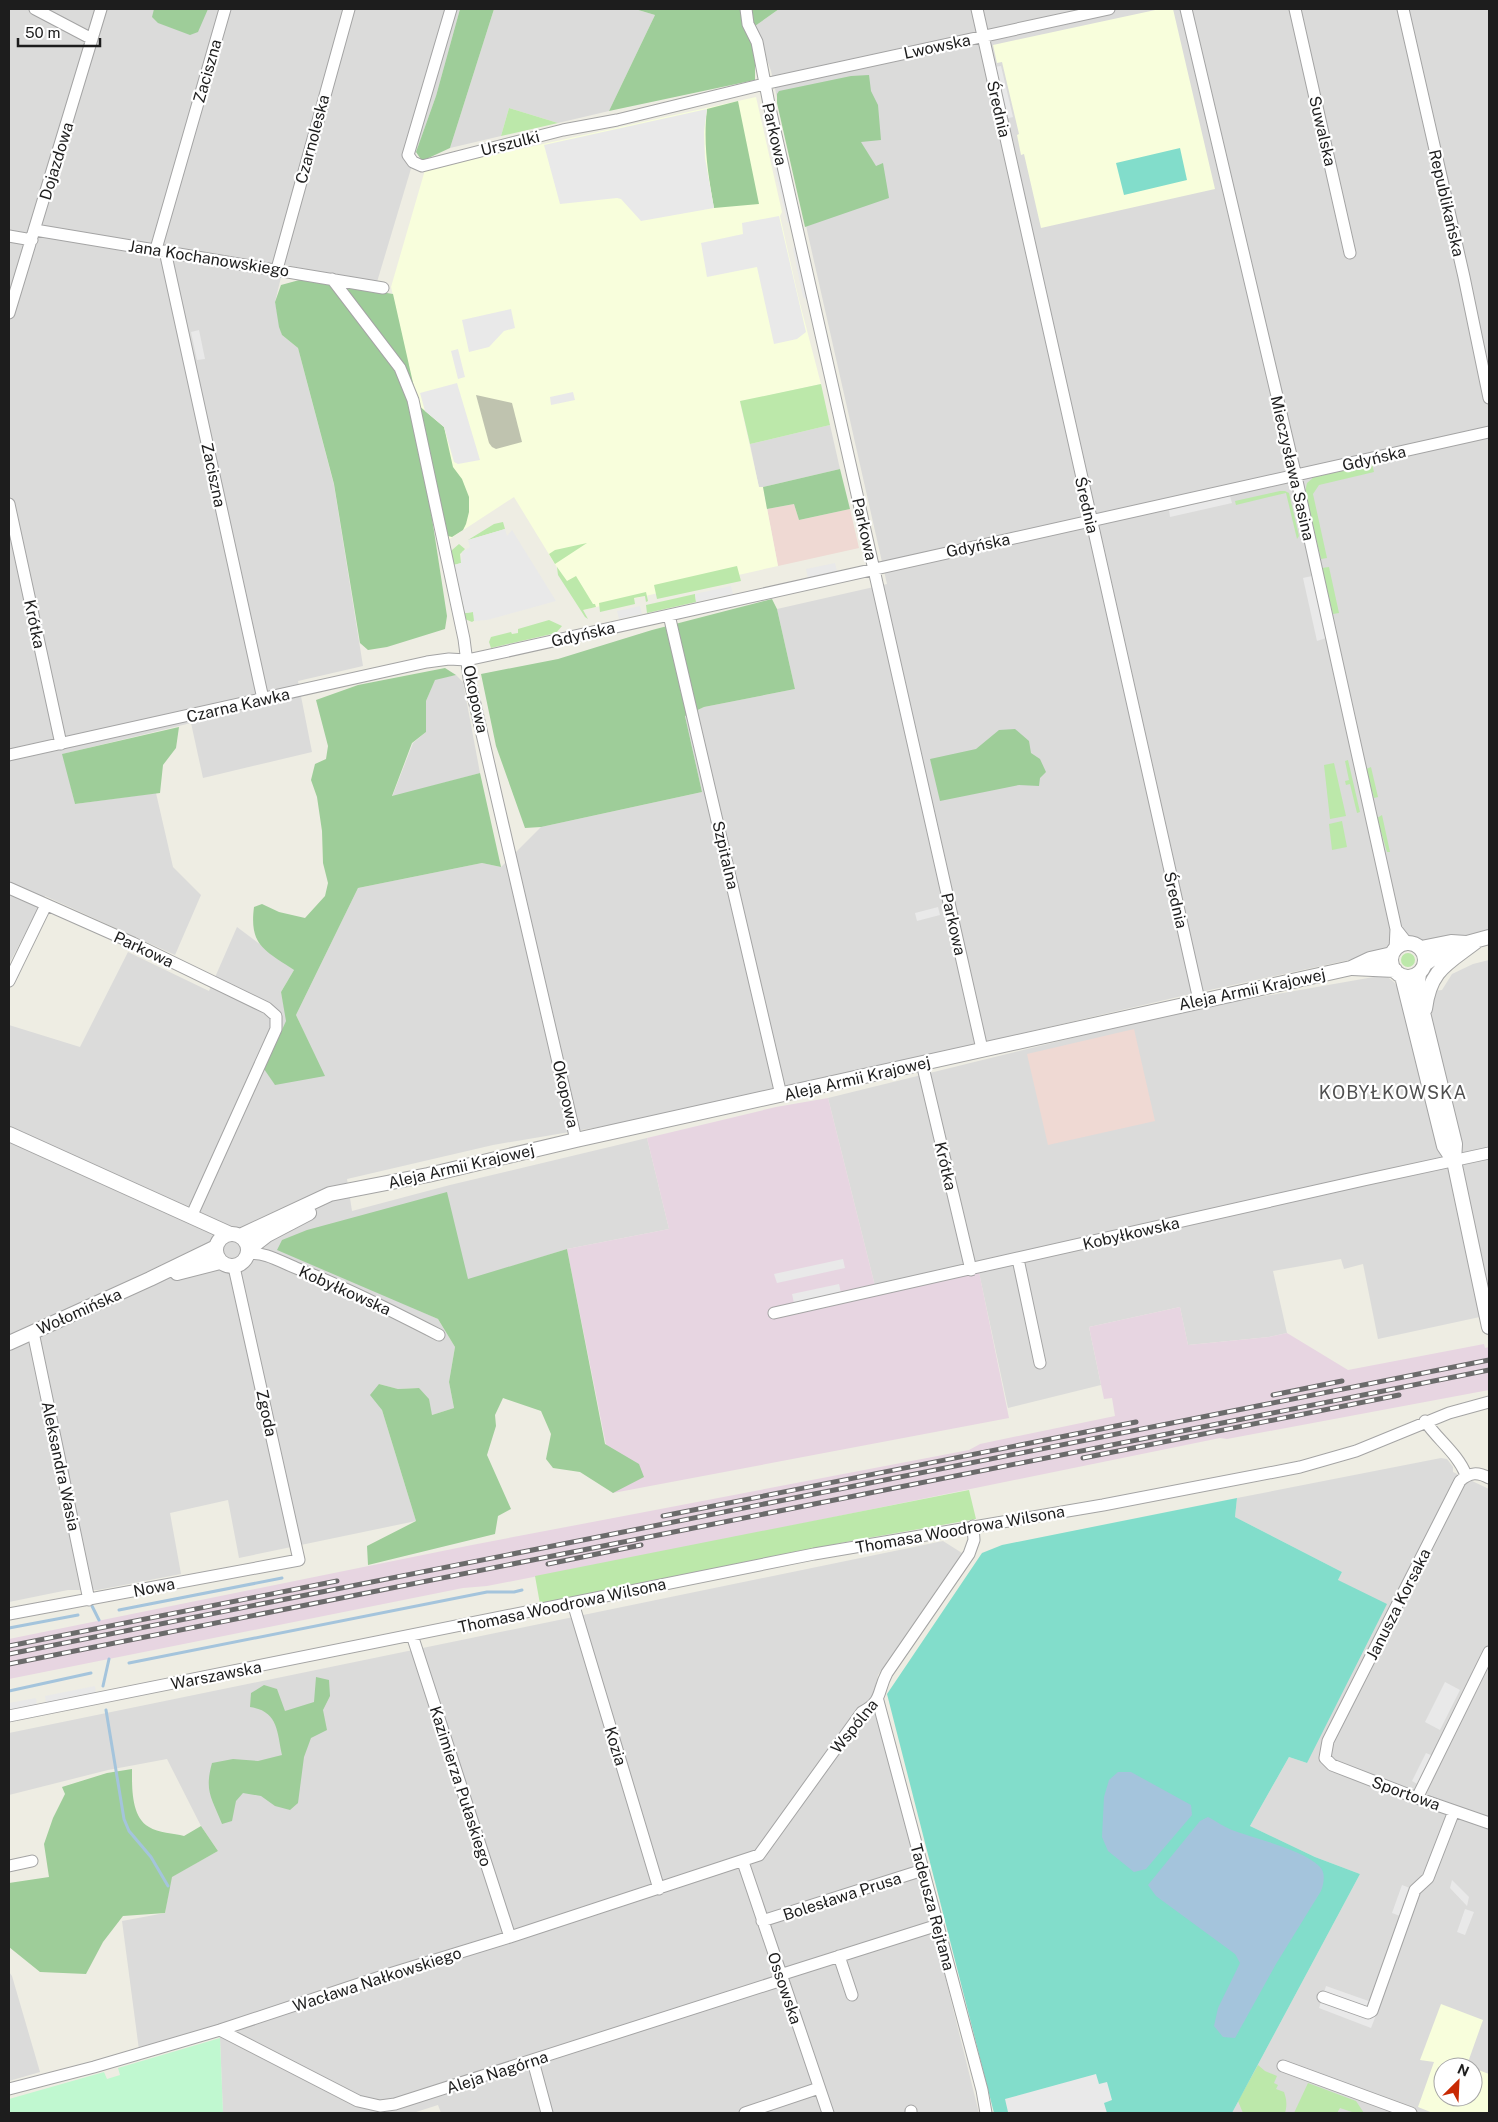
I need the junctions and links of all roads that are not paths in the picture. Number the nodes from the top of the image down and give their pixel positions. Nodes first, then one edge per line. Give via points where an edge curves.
1 (35, 9) edge
2 (101, 9) edge
3 (225, 9) edge
4 (349, 9) edge
5 (451, 9) edge
6 (746, 9) edge
7 (977, 9) edge
8 (1109, 9) edge
9 (1186, 9) edge
10 (1295, 9) edge
11 (1403, 9) edge
12 (983, 36) junction
13 (92, 39) junction
14 (764, 84) junction
15 (34, 235) junction
16 (9, 236) edge
17 (161, 250) junction
18 (1350, 252) dead end
19 (277, 269) junction
20 (332, 279) junction
21 (383, 288) dead end
22 (9, 313) edge
23 (1489, 398) edge
24 (1489, 432) edge
25 (1295, 476) junction
26 (9, 504) edge
27 (1091, 521) junction
28 (873, 568) junction
29 (669, 615) junction
30 (467, 660) junction
31 (263, 699) junction
32 (61, 744) junction
33 (9, 755) edge
34 (9, 888) edge
35 (46, 905) junction
36 (1396, 929) junction
37 (1478, 940) edge
38 (1407, 943) junction
39 (1421, 948) junction
40 (1393, 952) junction
41 (1351, 968) junction
42 (1422, 969) junction
43 (1399, 973) junction
44 (9, 981) edge
45 (1199, 1000) junction
46 (1424, 1015) junction
47 (982, 1050) junction
48 (922, 1063) junction
49 (781, 1095) junction
50 (9, 1134) edge
51 (576, 1140) junction
52 (1489, 1153) edge
53 (1454, 1161) junction
54 (362, 1189) junction
55 (191, 1217) junction
56 (235, 1235) junction
57 (217, 1245) junction
58 (248, 1251) junction
59 (1018, 1259) junction
60 (220, 1262) junction
61 (234, 1267) junction
62 (971, 1270) junction
63 (150, 1280) junction
64 (774, 1313) dead end
65 (1489, 1328) edge
66 (33, 1332) junction
67 (439, 1335) dead end
68 (9, 1343) edge
69 (1040, 1362) dead end
70 (1489, 1402) edge
71 (1425, 1421) junction
72 (1466, 1475) junction
73 (1489, 1478) edge
74 (973, 1526) junction
75 (299, 1560) joint
76 (89, 1600) junction
77 (572, 1603) junction
78 (9, 1614) edge
79 (418, 1634) junction
80 (1489, 1652) edge
81 (878, 1701) junction
82 (9, 1716) edge
83 (1325, 1758) joint
84 (1416, 1798) junction
85 (1454, 1811) junction
86 (1489, 1823) edge
87 (32, 1861) dead end
88 (743, 1862) junction
89 (9, 1866) edge
90 (923, 1870) junction
91 (658, 1889) junction
92 (762, 1922) junction
93 (938, 1925) junction
94 (510, 1938) junction
95 (839, 1956) junction
96 (781, 1977) junction
97 (852, 1995) dead end
98 (1323, 1997) dead end
99 (220, 2030) junction
100 (533, 2061) junction
101 (1283, 2066) dead end
102 (819, 2088) junction
103 (9, 2089) edge
104 (547, 2113) edge
105 (745, 2113) edge
106 (828, 2113) edge
107 (986, 2113) edge
108 (1411, 2113) edge

1 - 13 street
2 - 13 street, Dojazdowa
3 - 17 street, Zaciszna
4 - 19 street, Czarnoleska
5 - 14 street, Urszulki via 408,155 422,166
6 - 14 street, Parkowa via 748,24 757,42
7 - 12 street, Średnia
8 - 12 street, Lwowska
9 - 25 street, Mieczysława Sasina
10 - 18 street, Suwalska
11 - 23 street, Republikańska
12 - 14 street, Lwowska
12 - 27 street, Średnia
13 - 15 street, Dojazdowa
14 - 28 street, Parkowa
15 - 16 street, Jana Kochanowskiego
15 - 17 street, Jana Kochanowskiego
15 - 22 street, Dojazdowa
17 - 19 street, Jana Kochanowskiego
17 - 31 street, Zaciszna
19 - 20 street, Jana Kochanowskiego
20 - 21 street, Jana Kochanowskiego
20 - 30 street, Okopowa via 394,359 410,389
24 - 25 street, Gdyńska
25 - 27 street, Gdyńska
25 - 36 street, Mieczysława Sasina
26 - 32 street, Krótka
27 - 28 street, Gdyńska
27 - 45 street, Średnia
28 - 29 street, Gdyńska
28 - 47 street, Parkowa
29 - 30 street, Gdyńska
29 - 49 street, Szpitalna
30 - 31 street, Czarna Kawka via 427,662
30 - 51 street, Okopowa
31 - 32 street, Czarna Kawka
32 - 33 street, Czarna Kawka
34 - 35 street, Parkowa
35 - 44 street
35 - 55 street, Parkowa via 133,943 267,1008 276,1016 276,1029
36 - 38 street, Mieczysława Sasina
36 - 40 street, Mieczysława Sasina
37 - 39 street
37 - 42 street via 1438,955
37 - 46 street via 1438,972 1430,986
38 - 39 street
38 - 40 street
39 - 42 street via 1424,954
40 - 41 street, Aleja Armii Krajowej
40 - 43 street via 1391,961
41 - 43 street, Aleja Armii Krajowej
41 - 45 street, Aleja Armii Krajowej
42 - 43 street via 1410,977
42 - 46 street via 1417,988
43 - 53 street via 1444,1146
45 - 47 street, Aleja Armii Krajowej
46 - 53 street via 1455,1144
47 - 48 street, Aleja Armii Krajowej
48 - 49 street, Aleja Armii Krajowej
48 - 62 street, Krótka
49 - 51 street, Aleja Armii Krajowej
50 - 55 street
51 - 54 street, Aleja Armii Krajowej
52 - 53 street, Kobyłkowska
53 - 59 street, Kobyłkowska
53 - 65 street
54 - 56 street, Aleja Armii Krajowej via 330,1194
54 - 58 street, Aleja Armii Krajowej via 267,1235
55 - 56 street
55 - 57 street via 204,1226
56 - 57 street via 221,1238
56 - 58 street via 247,1244
57 - 60 street
57 - 63 street, Wołomińska
58 - 61 street via 243,1262
58 - 67 street, Kobyłkowska via 310,1273
59 - 62 street, Kobyłkowska
59 - 69 street
60 - 61 street
60 - 63 street, Wołomińska
61 - 75 street, Zgoda
62 - 64 street, Kobyłkowska
63 - 66 street, Wołomińska
66 - 68 street, Wołomińska
66 - 76 street, Aleksandra Wasia
70 - 71 street, Thomasa Woodrowa Wilsona
71 - 72 street via 1462,1464
71 - 74 street, Thomasa Woodrowa Wilsona via 1364,1448 1300,1468
72 - 73 street via 1477,1473
72 - 83 street, Janusza Korsaka via 1460,1481 1333,1732
74 - 77 street, Thomasa Woodrowa Wilsona
74 - 81 street, Wspólna via 974,1540 969,1554 887,1674 881,1684
75 - 76 street, Nowa
76 - 78 street, Nowa
77 - 79 street, Thomasa Woodrowa Wilsona
77 - 91 street, Kozia
79 - 82 street, Warszawska
79 - 94 street, Kazimierza Pułaskiego
80 - 84 street
81 - 88 street, Wspólna via 862,1712 759,1855
81 - 90 street, Tadeusza Rejtana
83 - 84 street, Sportowa via 1332,1766
84 - 85 street, Sportowa
85 - 86 street, Sportowa
85 - 98 street via 1428,1878 1415,1890 1372,2011 1368,2013
87 - 89 street
88 - 91 street, Wacława Nałkowskiego
88 - 92 street, Ossowska
90 - 92 street, Bolesława Prusa
90 - 93 street, Tadeusza Rejtana
91 - 94 street, Wacława Nałkowskiego
92 - 96 street, Ossowska
93 - 95 street, Aleja Nagórna
93 - 107 street, Tadeusza Rejtana
94 - 99 street, Wacława Nałkowskiego
95 - 96 street, Aleja Nagórna
95 - 97 street
96 - 100 street, Aleja Nagórna
96 - 102 street, Ossowska
99 - 100 street, Aleja Nagórna via 358,2101 380,2106
99 - 103 street, Wacława Nałkowskiego
100 - 104 street
101 - 108 street
102 - 105 street
102 - 106 street, Ossowska

